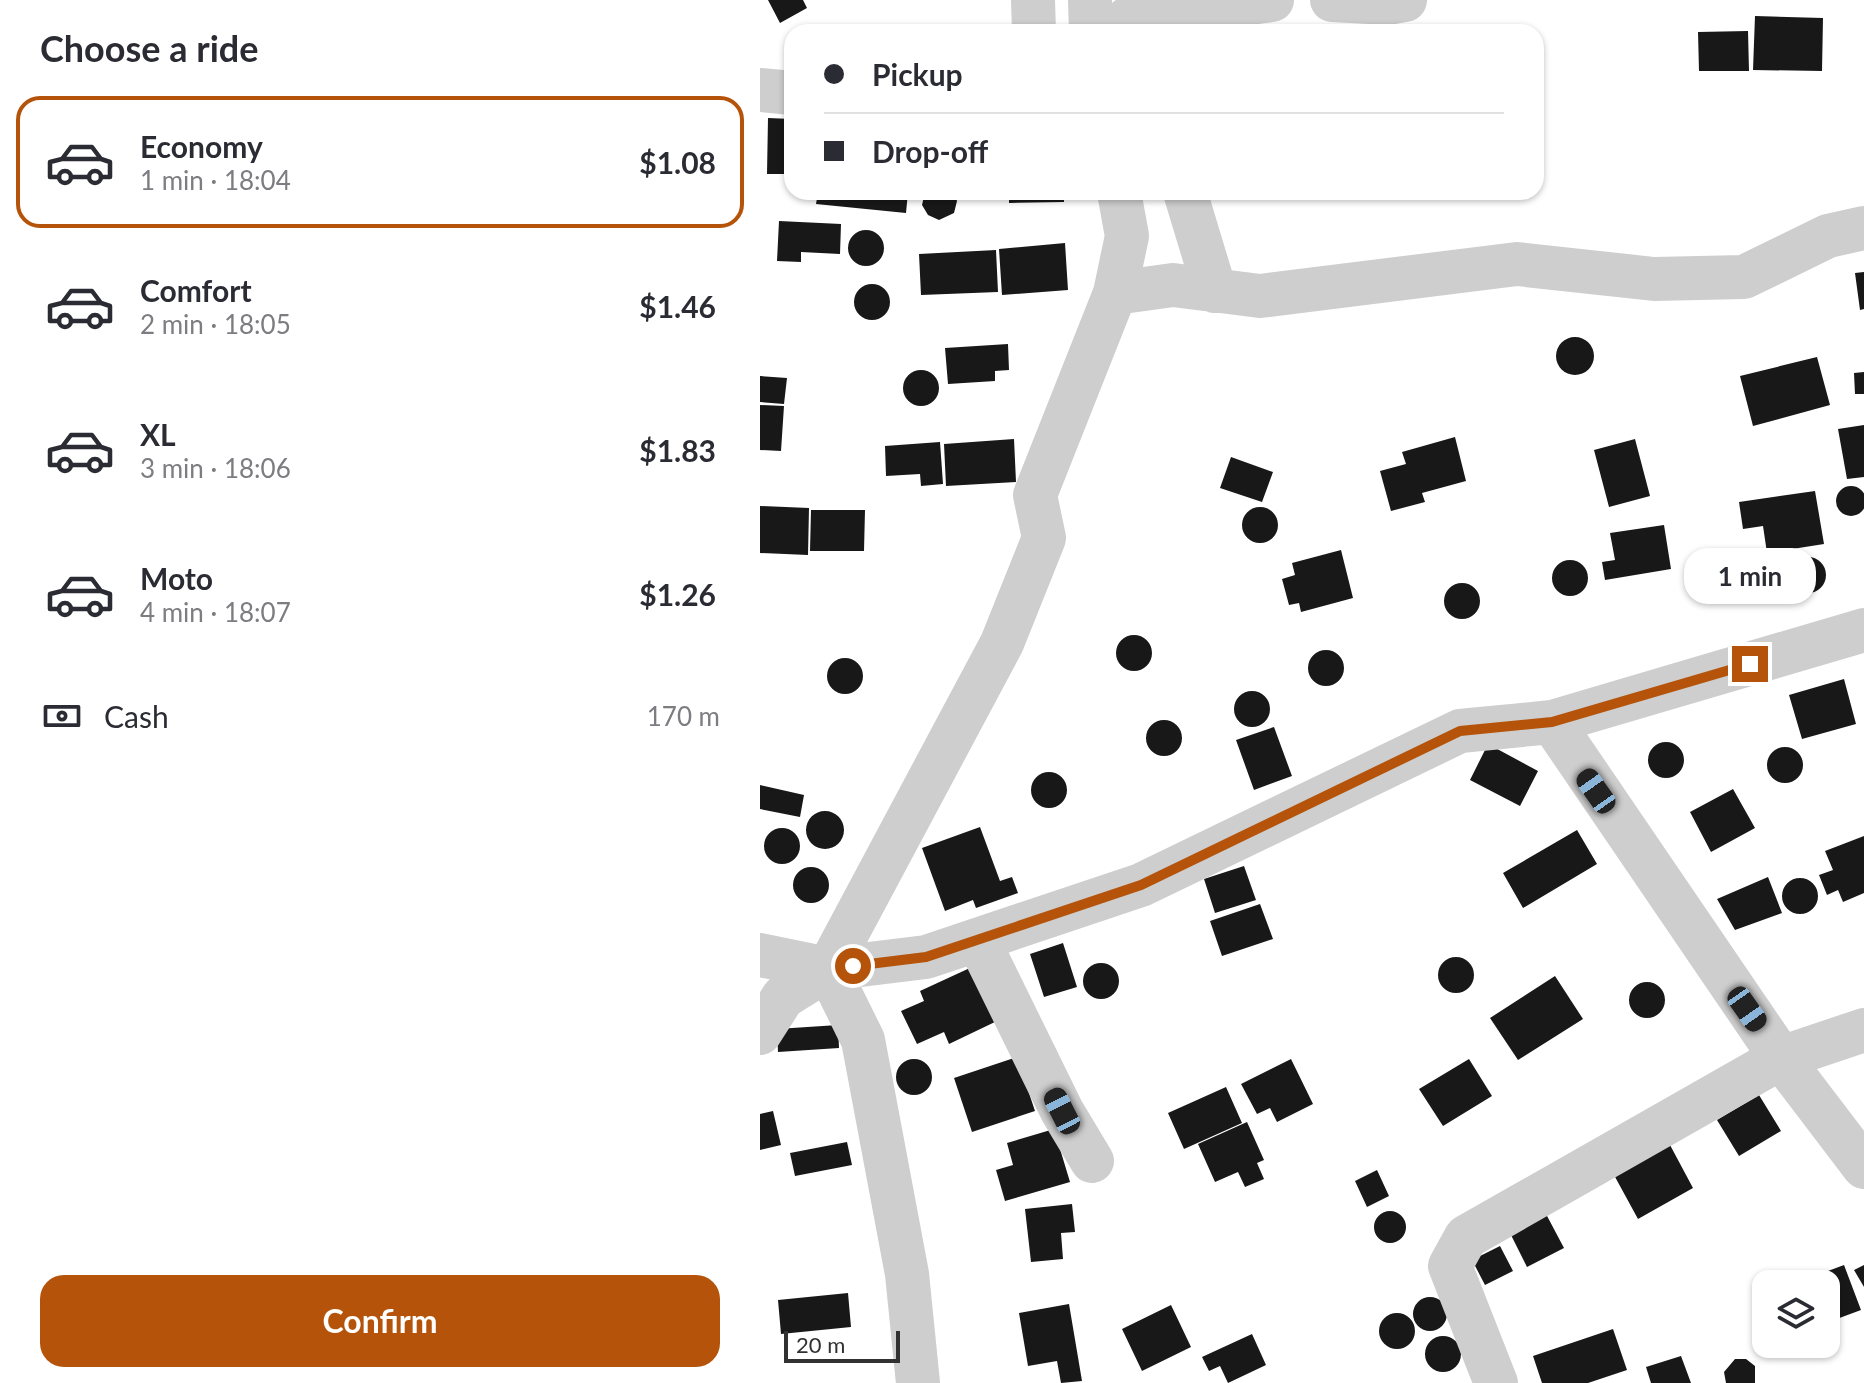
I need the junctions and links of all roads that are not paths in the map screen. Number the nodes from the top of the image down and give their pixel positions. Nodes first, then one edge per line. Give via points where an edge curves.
1 (1033, 0) edge
2 (1272, 0) edge
3 (1332, 0) edge
4 (1405, 0) edge
5 (1111, 17) edge
6 (1034, 24) edge
7 (760, 90) edge
8 (784, 92) edge
9 (1120, 200) edge
10 (1187, 200) edge
11 (1864, 228) edge
12 (1215, 291) junction
13 (1115, 293) junction
14 (1864, 630) edge
15 (1552, 722) junction
16 (978, 940) junction
17 (760, 955) edge
18 (828, 969) junction
19 (1864, 1030) edge
20 (760, 1033) edge
21 (1781, 1058) junction
22 (1092, 1161) dead end
23 (1864, 1167) edge
24 (918, 1383) edge
25 (1496, 1383) edge

1 - 6 street
2 - 5 street
3 - 4 street
7 - 8 street
9 - 13 street via 1127,236
10 - 12 street
11 - 12 street via 1828,236 1744,277 1654,279 1517,264 1260,296
12 - 13 street via 1173,285
13 - 18 street via 1035,495 1044,538 1002,643
14 - 15 street
15 - 16 street via 1460,731 1141,885
15 - 21 street
16 - 18 street via 926,957
16 - 22 street via 1055,1098
17 - 18 street
18 - 20 street via 783,997
18 - 24 street via 863,1040 907,1274
19 - 21 street
21 - 23 street
21 - 25 street via 1466,1237 1450,1266

